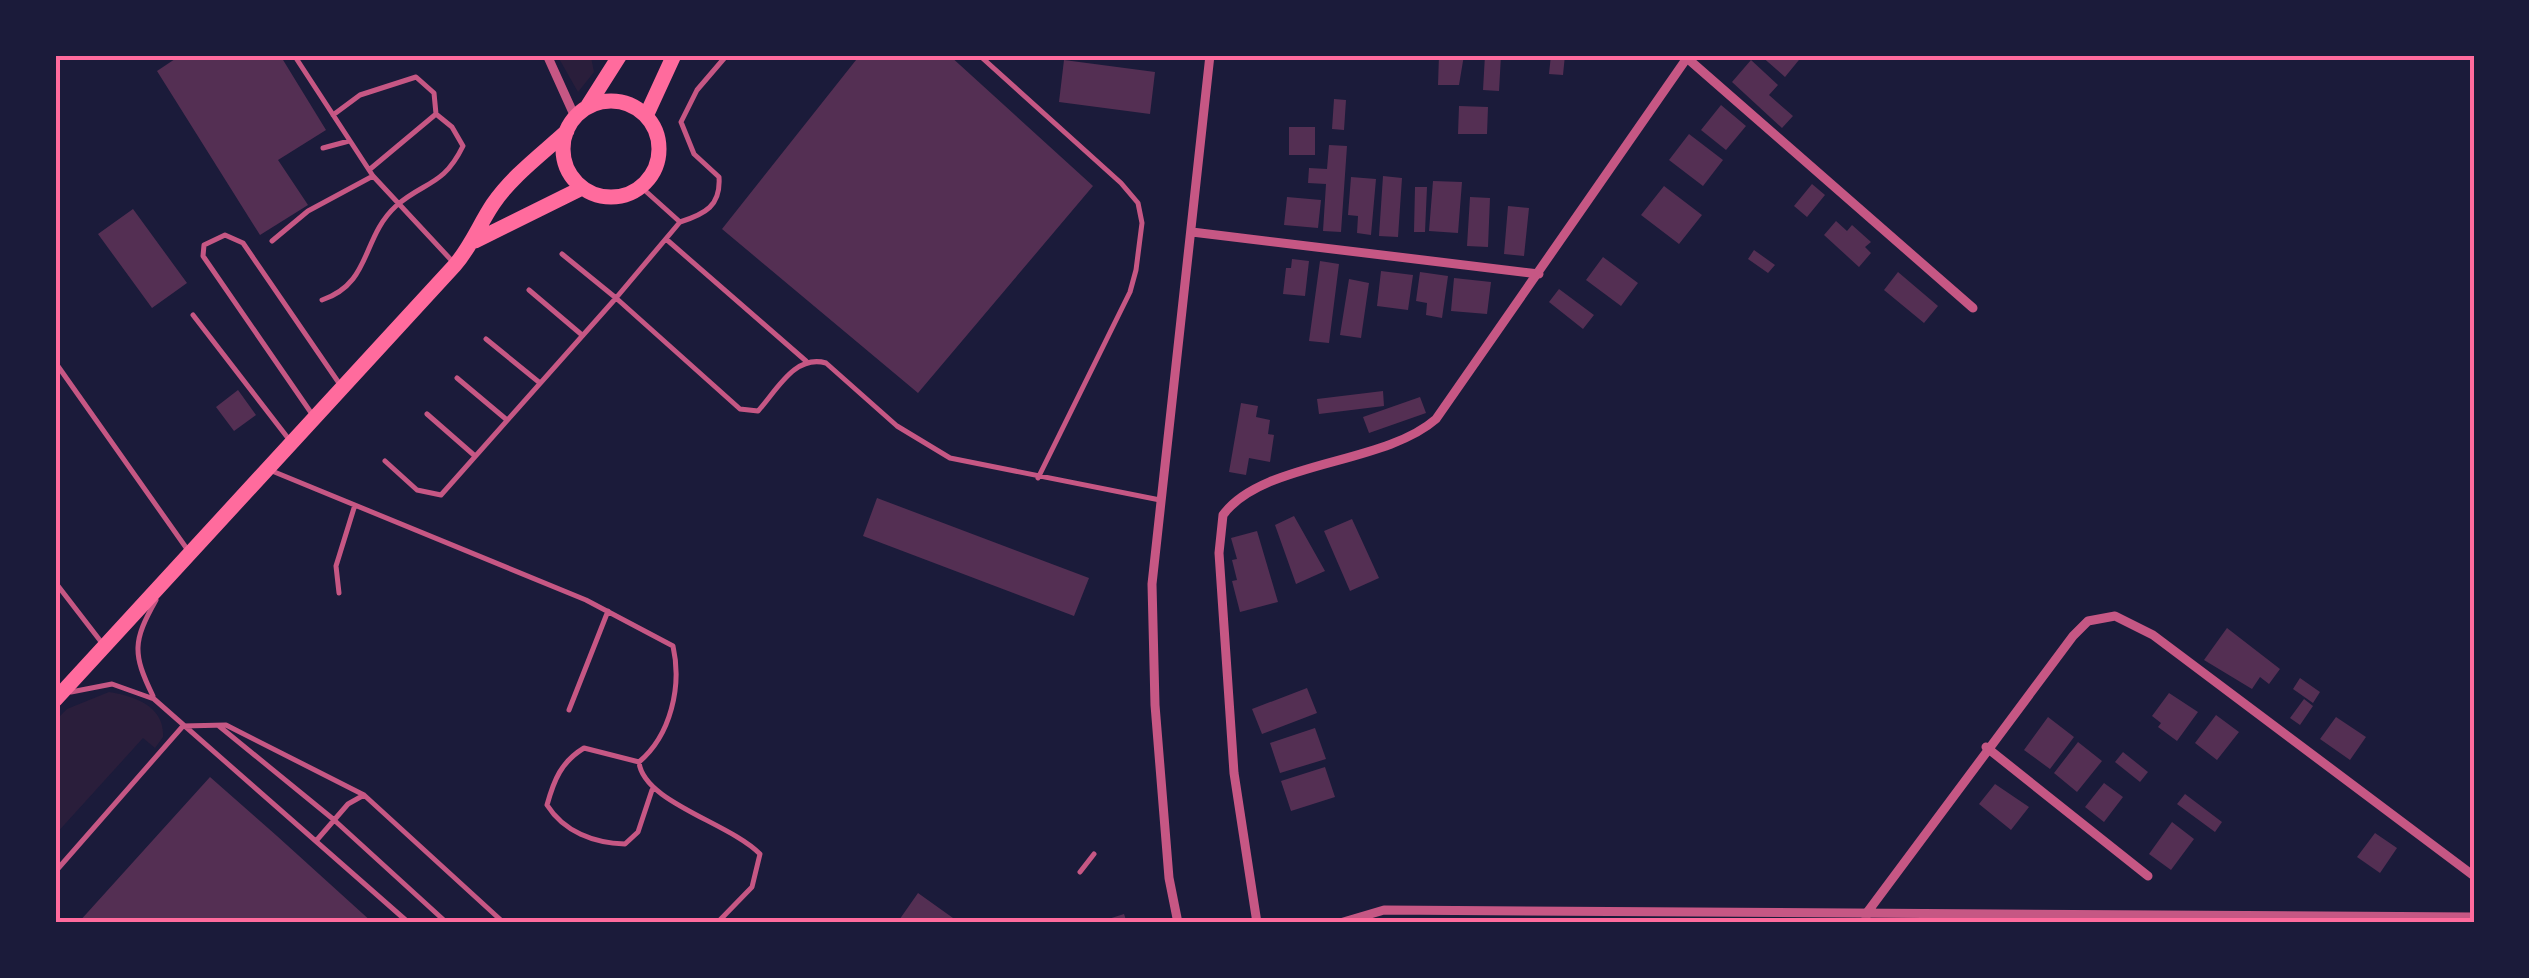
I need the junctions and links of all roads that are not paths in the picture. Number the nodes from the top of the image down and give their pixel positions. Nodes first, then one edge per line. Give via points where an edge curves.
1 (294, 55) edge
2 (547, 55) edge
3 (620, 55) edge
4 (674, 55) edge
5 (728, 55) edge
6 (978, 55) edge
7 (1210, 55) edge
8 (1688, 56) edge
9 (606, 64) edge
10 (436, 114) junction
11 (333, 115) junction
12 (646, 116) junction
13 (576, 118) junction
14 (350, 142) junction
15 (323, 148) dead end
16 (371, 173) junction
17 (641, 187) junction
18 (582, 188) junction
19 (396, 206) junction
20 (680, 222) junction
21 (1192, 232) junction
22 (666, 239) junction
23 (272, 240) dead end
24 (475, 241) junction
25 (562, 254) dead end
26 (456, 265) junction
27 (1539, 274) junction
28 (529, 290) dead end
29 (616, 298) junction
30 (322, 300) dead end
31 (1973, 308) dead end
32 (194, 315) dead end
33 (582, 336) junction
34 (486, 339) dead end
35 (806, 361) junction
36 (55, 362) edge
37 (457, 378) dead end
38 (540, 383) junction
39 (343, 389) junction
40 (428, 414) dead end
41 (316, 419) junction
42 (508, 420) junction
43 (293, 444) junction
44 (476, 456) junction
45 (386, 460) dead end
46 (270, 470) junction
47 (1038, 478) junction
48 (1160, 500) junction
49 (354, 508) junction
50 (191, 556) junction
51 (168, 580) junction
52 (55, 582) edge
53 (339, 592) dead end
54 (608, 611) junction
55 (105, 647) junction
56 (56, 696) edge
57 (154, 699) junction
58 (568, 710) dead end
59 (216, 724) junction
60 (183, 726) junction
61 (1986, 747) junction
62 (639, 762) junction
63 (652, 790) junction
64 (364, 795) junction
65 (333, 819) junction
66 (316, 841) junction
67 (1094, 854) dead end
68 (55, 872) edge
69 (1080, 872) dead end
70 (2148, 876) dead end
71 (2474, 876) edge
72 (2474, 917) edge
73 (1866, 919) edge
74 (2415, 920) edge
75 (408, 923) edge
76 (447, 923) edge
77 (504, 923) edge
78 (717, 923) edge
79 (1178, 923) edge
80 (1257, 923) edge
81 (1340, 923) edge

1 - 11 lane
2 - 13 street
3 - 9 main road
4 - 12 main road
5 - 20 lane via 697,90 681,122 694,154 719,176 720,190 703,214
6 - 47 lane via 1121,183 1138,204 1142,223 1130,292
7 - 21 street
8 - 27 street
8 - 31 street
9 - 13 main road
10 - 11 lane via 434,93 416,77 360,95
10 - 16 lane
10 - 19 lane via 463,146 431,187
11 - 14 lane
12 - 13 main road via 618,102
12 - 17 main road via 659,144 658,160
13 - 18 main road via 565,162
13 - 24 main road via 493,204
14 - 15 lane
14 - 16 lane
16 - 19 lane
16 - 23 lane
17 - 18 main road via 612,197
17 - 20 lane
18 - 24 main road
19 - 26 lane
19 - 30 lane via 359,274 343,293
20 - 22 lane
21 - 27 street
21 - 48 street
22 - 29 lane
22 - 35 lane
24 - 26 main road
25 - 29 lane
26 - 39 main road
27 - 80 street via 1425,430 1252,490 1223,516 1219,553 1232,755
28 - 33 lane
29 - 33 lane
29 - 35 lane via 740,409 758,411
32 - 43 lane
33 - 38 lane
34 - 38 lane
35 - 47 lane via 826,364 896,426 950,458
36 - 50 lane
37 - 42 lane
38 - 42 lane
39 - 41 main road
39 - 41 lane via 243,243 225,235 204,245 203,256
40 - 44 lane
41 - 43 main road
42 - 44 lane
43 - 46 main road
44 - 45 lane via 434,496 417,490
46 - 49 lane
46 - 50 main road
47 - 48 lane
48 - 79 street via 1152,584 1155,705
49 - 53 lane via 336,566
49 - 54 lane
50 - 51 main road
51 - 55 main road
51 - 57 lane via 136,648
52 - 55 lane
54 - 58 lane
54 - 62 lane via 673,646 679,672 666,724
55 - 56 main road
56 - 57 lane via 108,684
57 - 60 lane
59 - 60 lane
59 - 64 lane via 259,738
59 - 65 lane
60 - 66 lane
60 - 68 lane
61 - 70 street
61 - 71 street via 2073,636 2088,621 2115,616 2153,634
61 - 73 street
62 - 63 lane
62 - 63 lane via 584,748 568,758 547,805 557,821 582,834 625,844 638,832
63 - 78 lane via 720,824 760,854 752,887
64 - 65 lane
64 - 77 lane
65 - 66 lane
65 - 76 lane
66 - 75 lane
67 - 69 lane
72 - 74 street
73 - 74 street
73 - 81 street via 1384,910

